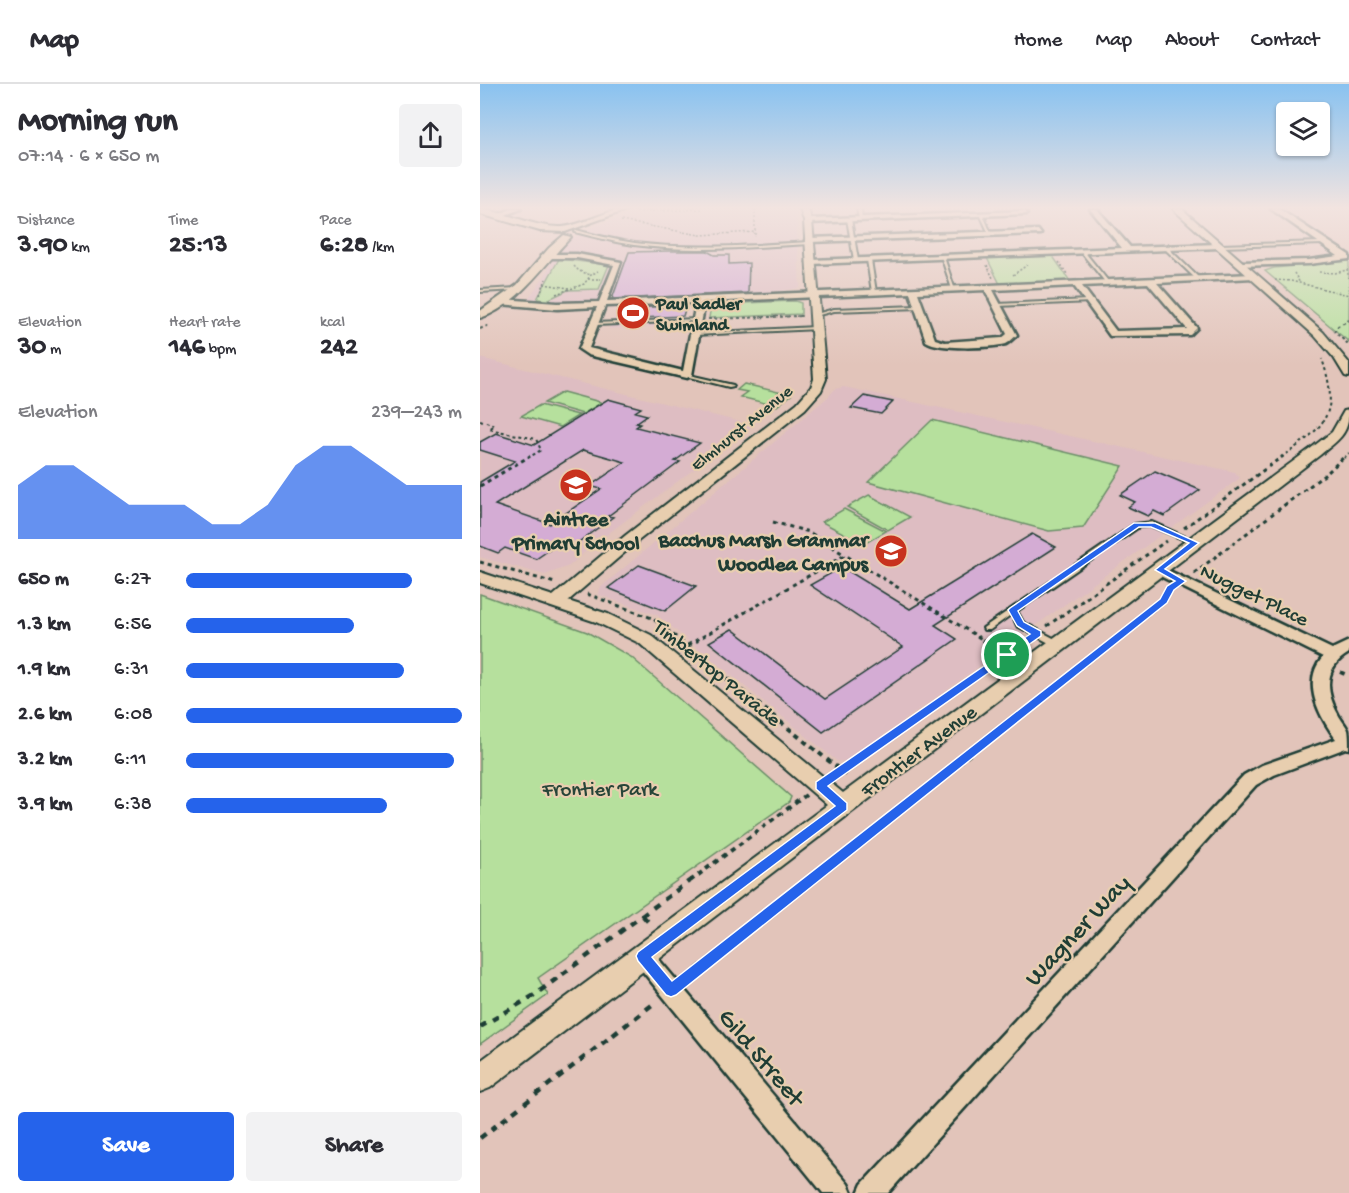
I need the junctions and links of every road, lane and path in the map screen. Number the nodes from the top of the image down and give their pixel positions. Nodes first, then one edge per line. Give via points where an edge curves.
1 (868, 260) edge
2 (1346, 260) edge
3 (542, 261) edge
4 (601, 261) edge
5 (839, 261) edge
6 (943, 261) edge
7 (985, 261) edge
8 (1030, 261) dead end
9 (1059, 261) edge
10 (1089, 261) edge
11 (1179, 261) edge
12 (1236, 261) edge
13 (1326, 261) edge
14 (811, 262) joint
15 (1240, 264) junction
16 (605, 267) dead end
17 (1021, 270) junction
18 (533, 274) junction
19 (1024, 275) dead end
20 (1253, 276) junction
21 (1007, 278) dead end
22 (1197, 279) junction
23 (1349, 279) edge
24 (1150, 280) junction
25 (1107, 282) junction
26 (544, 284) dead end
27 (1077, 284) junction
28 (992, 285) junction
29 (1282, 287) dead end
30 (570, 288) junction
31 (518, 289) junction
32 (954, 289) junction
33 (913, 290) junction
34 (480, 291) edge
35 (874, 292) junction
36 (547, 295) dead end
37 (554, 295) dead end
38 (814, 295) junction
39 (1349, 295) edge
40 (540, 296) dead end
41 (701, 300) junction
42 (1089, 301) junction
43 (507, 303) junction
44 (603, 304) junction
45 (997, 305) junction
46 (918, 307) junction
47 (480, 315) edge
48 (697, 320) junction
49 (1349, 320) edge
50 (485, 322) edge
51 (816, 322) junction
52 (594, 324) junction
53 (480, 329) edge
54 (695, 334) junction
55 (1349, 345) edge
56 (1320, 355) dead end
57 (1349, 373) edge
58 (687, 375) junction
59 (731, 386) dead end
60 (1349, 414) edge
61 (480, 420) edge
62 (1349, 453) edge
63 (480, 486) edge
64 (773, 522) dead end
65 (1175, 534) junction
66 (1195, 543) junction
67 (845, 555) junction
68 (1159, 570) junction
69 (480, 577) edge
70 (1182, 581) junction
71 (556, 602) junction
72 (1013, 610) junction
73 (987, 628) dead end
74 (1037, 633) junction
75 (1059, 645) junction
76 (687, 646) dead end
77 (1349, 646) edge
78 (1007, 655) junction
79 (1332, 655) junction
80 (1348, 742) edge
81 (820, 785) junction
82 (843, 806) junction
83 (643, 956) junction
84 (671, 990) junction
85 (480, 1027) edge
86 (480, 1078) edge
87 (480, 1138) edge
88 (839, 1193) edge
89 (871, 1193) edge

1 - 35 lane
2 - 23 path
3 - 18 street
4 - 44 street via 618,264
5 - 14 street
6 - 32 lane
7 - 28 path
8 - 17 path
9 - 27 path
10 - 25 lane
11 - 22 lane
12 - 15 street
13 - 15 street
14 - 38 street, Elmhurst Avenue
15 - 20 street
16 - 30 path via 584,284
17 - 19 path
17 - 21 path
18 - 31 street
18 - 43 street via 525,291
20 - 22 street
20 - 57 street via 1331,346
22 - 24 street
24 - 25 street
24 - 42 street via 1192,328 1190,332 1113,334
25 - 27 street
26 - 30 path
27 - 28 street
27 - 42 street
28 - 32 street
28 - 45 street
29 - 39 path via 1274,280 1291,280
30 - 37 path
31 - 34 lane
31 - 43 street
32 - 33 street
33 - 35 street
33 - 46 street
35 - 38 street
36 - 40 path
38 - 41 street
38 - 51 street, Elmhurst Avenue
41 - 44 street
41 - 48 street
42 - 45 lane
43 - 44 street
43 - 47 street
43 - 50 street
44 - 52 street
45 - 46 street via 1011,338 949,345 929,340
46 - 51 lane via 834,310
48 - 51 path
48 - 52 lane
48 - 54 street
49 - 55 path via 1334,332
50 - 53 path
51 - 54 lane
51 - 71 street, Elmhurst Avenue via 820,380 808,399
52 - 58 street via 584,349
54 - 58 street
56 - 65 path via 1331,385 1328,417 1304,441
58 - 59 lane
60 - 66 street, Frontier Avenue via 1337,434 1321,448
61 - 63 path via 495,425 489,429 536,439 541,450
62 - 70 path
64 - 67 path via 809,532
65 - 66 lane
65 - 72 lane via 1152,524 1137,525
65 - 74 path
66 - 68 street, Frontier Avenue
67 - 76 path
67 - 78 path
68 - 70 street, Nugget Place
68 - 75 street, Frontier Avenue
69 - 71 street, Timbertop Parade
70 - 79 street, Nugget Place
70 - 84 path via 1170,588 1164,601
71 - 81 street, Timbertop Parade via 645,639
72 - 73 lane
72 - 74 lane via 1020,624
74 - 75 lane
74 - 78 path
75 - 82 street, Frontier Avenue
77 - 79 street
78 - 81 path
79 - 80 street via 1322,670 1323,704
80 - 89 street, Wagner Way via 1250,780
81 - 82 street, Timbertop Parade
81 - 85 path via 533,996
82 - 83 street, Frontier Avenue
83 - 84 street, Gild Street
83 - 86 street, Frontier Avenue
84 - 87 path
84 - 88 street, Gild Street

